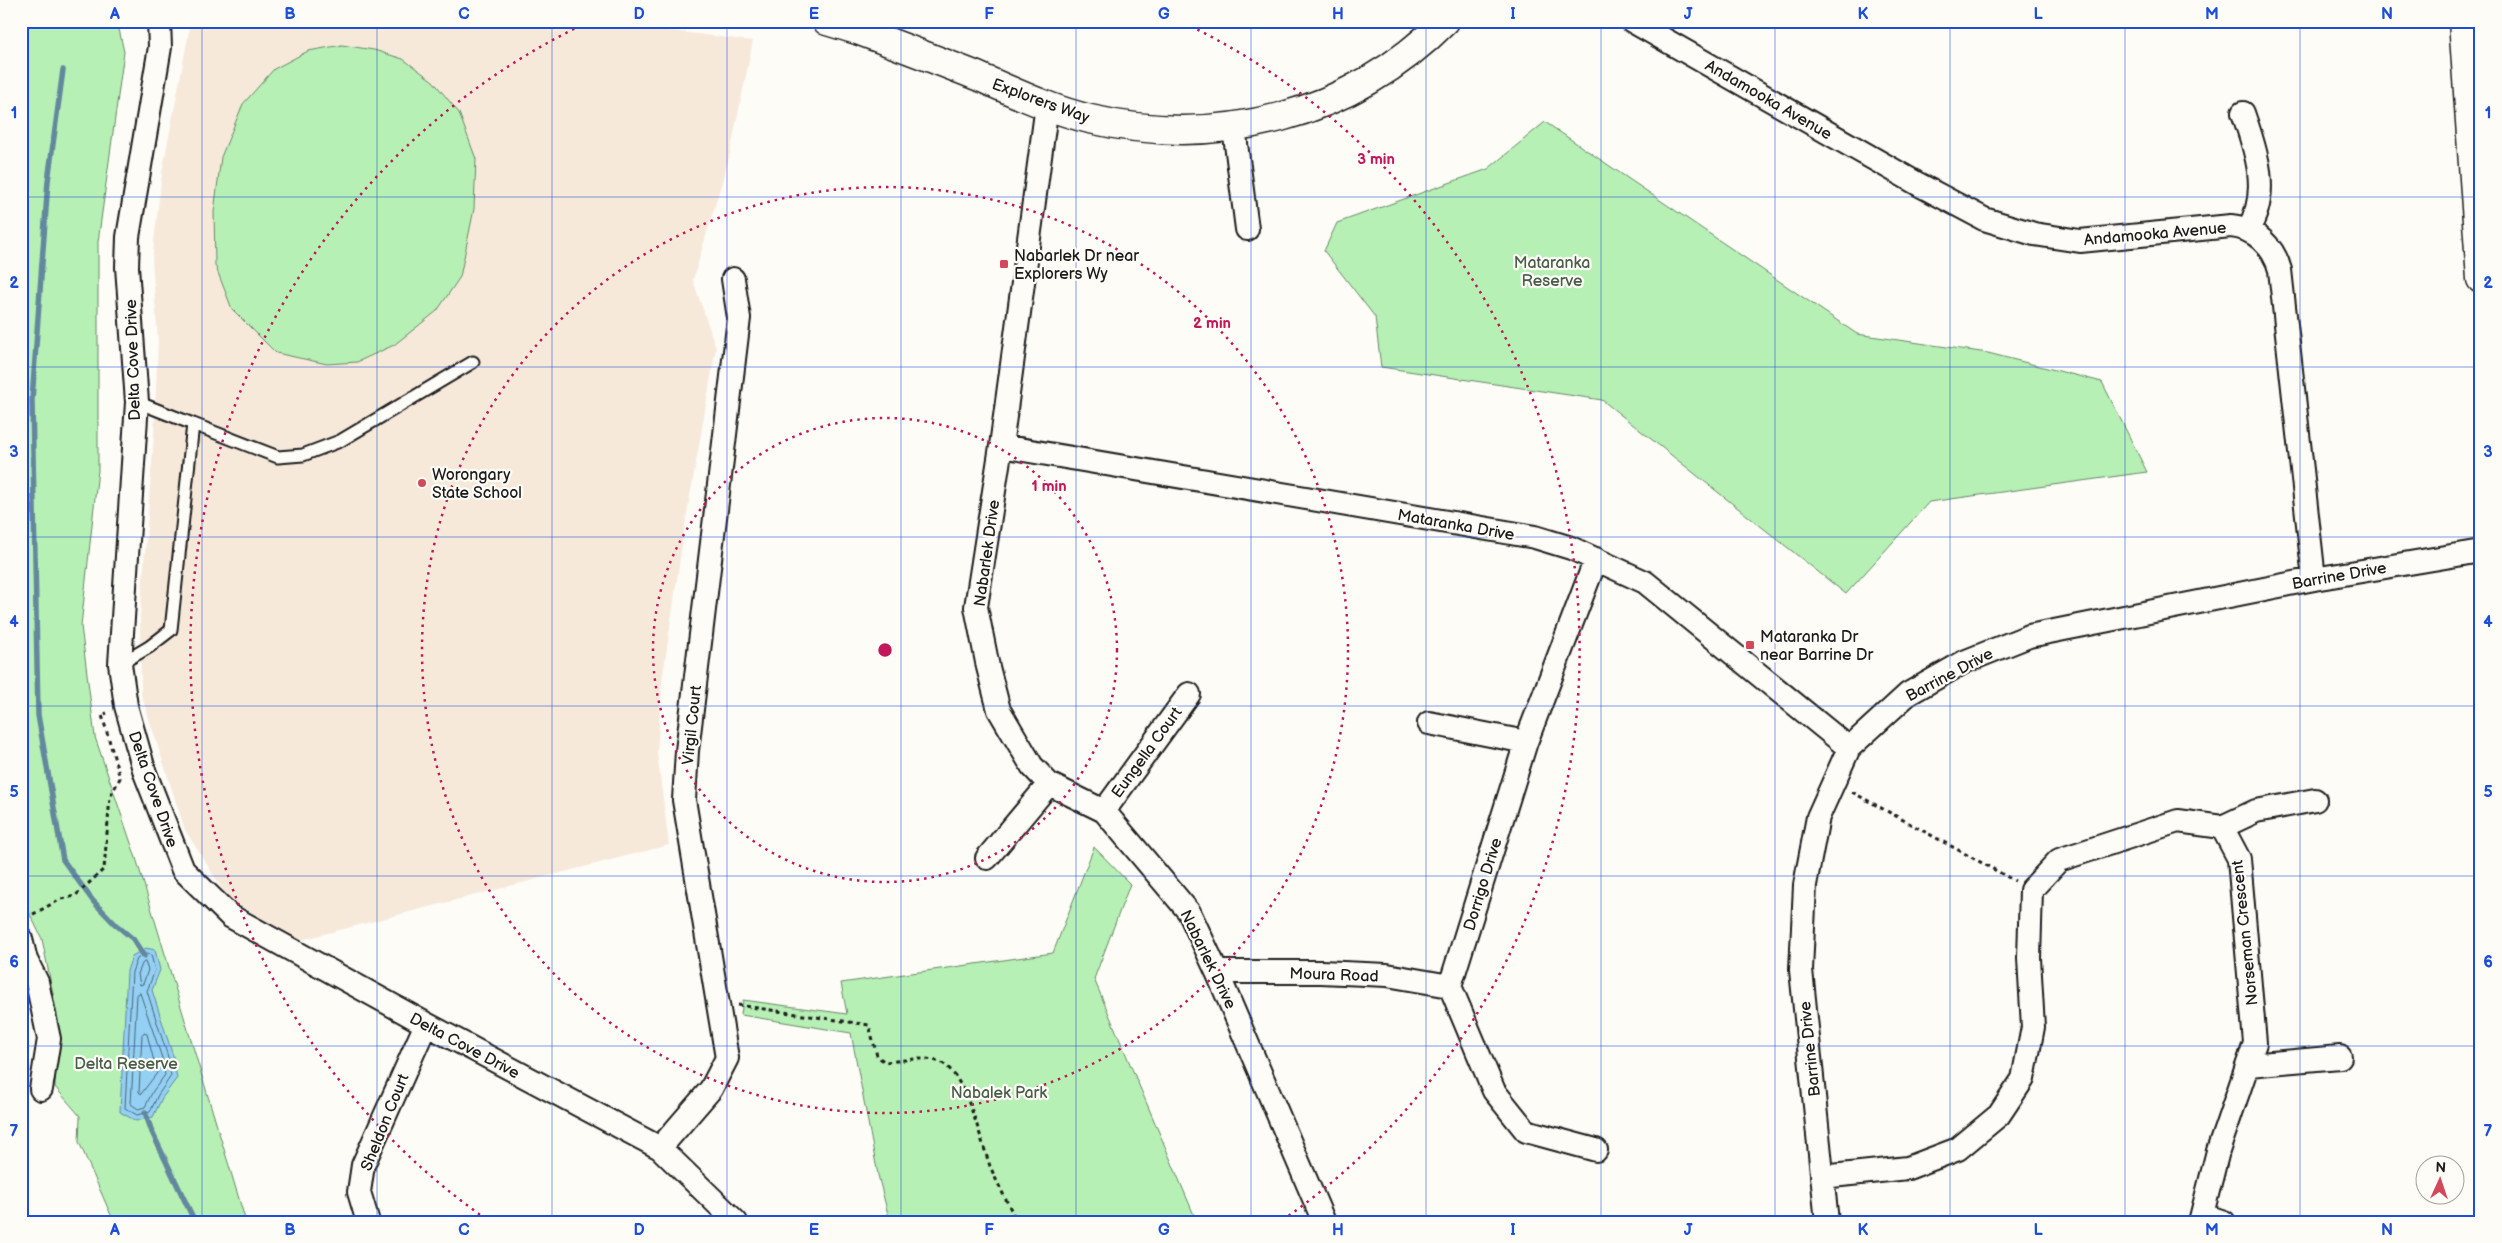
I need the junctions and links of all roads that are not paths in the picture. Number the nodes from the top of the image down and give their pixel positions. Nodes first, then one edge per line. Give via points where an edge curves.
1 (159, 21) edge
2 (827, 21) edge
3 (1445, 21) edge
4 (1632, 21) edge
5 (2463, 21) edge
6 (1047, 105) junction
7 (2243, 113) dead end
8 (1234, 128) junction
9 (1247, 229) dead end
10 (2248, 230) junction
11 (733, 279) dead end
12 (2481, 280) edge
13 (474, 362) dead end
14 (137, 402) junction
15 (193, 424) junction
16 (1001, 446) junction
17 (2481, 551) edge
18 (1596, 559) junction
19 (2314, 579) junction
20 (120, 664) junction
21 (1189, 694) dead end
22 (1429, 724) dead end
23 (1526, 742) junction
24 (1849, 748) junction
25 (1049, 784) junction
26 (2315, 800) dead end
27 (1104, 811) junction
28 (2222, 827) junction
29 (987, 858) dead end
30 (23, 953) edge
31 (1217, 972) junction
32 (1450, 986) junction
33 (426, 1024) junction
34 (2340, 1057) dead end
35 (2249, 1065) junction
36 (41, 1089) dead end
37 (660, 1148) junction
38 (1596, 1150) dead end
39 (1822, 1177) junction
40 (2202, 1218) edge
41 (368, 1222) edge
42 (736, 1222) edge
43 (1324, 1222) edge
44 (1828, 1222) edge
45 (2224, 1222) edge

1 - 14 street, Delta Cove Drive via 160,47 128,237 127,267
2 - 6 street, Explorers Way via 903,47
3 - 8 street, Explorers Way via 1407,56 1357,88 1314,107
4 - 10 street, Andamooka Avenue via 1918,184 1984,218 2034,234 2080,241 2217,226 2239,226
5 - 12 street
6 - 8 street, Explorers Way via 1089,119 1152,129
6 - 16 street, Nabarlek Drive
7 - 10 street via 2253,141 2260,182 2257,212
8 - 9 street
10 - 19 street, Andamooka Avenue via 2270,249 2280,270
11 - 37 street, Virgil Court via 739,318 687,751 684,800 727,1058 710,1089
13 - 15 lane via 340,442 303,455 278,457
14 - 15 lane
14 - 20 street, Delta Cove Drive
15 - 20 lane via 171,630
16 - 18 street, Mataranka Drive via 1535,538
16 - 25 street, Nabarlek Drive via 976,607 999,710 1032,766
17 - 19 street, Barrine Drive
18 - 23 street, Dorrigo Drive
18 - 24 street, Mataranka Drive via 1646,582
19 - 24 street, Barrine Drive via 2012,642 1964,662 1908,694
20 - 33 street, Delta Cove Drive via 126,706 145,773 182,870 230,916
21 - 27 street, Eungella Court
22 - 23 street
23 - 32 street, Dorrigo Drive
24 - 39 street, Barrine Drive via 1818,817 1806,886 1801,970
25 - 27 street, Nabarlek Drive
25 - 29 street
26 - 28 street via 2256,811
27 - 31 street, Nabarlek Drive via 1189,912
28 - 35 street, Norseman Crescent via 2239,859 2255,1043
28 - 39 street via 2178,820 2059,860 2031,890 2029,958 2033,1027 2023,1079 1999,1115 1958,1149 1908,1168
30 - 36 street via 37,982 49,1039
31 - 32 street, Moura Road via 1387,975
31 - 43 street, Nabarlek Drive
32 - 38 street via 1494,1091 1526,1131
33 - 37 street, Delta Cove Drive
33 - 41 street, Sheldon Court via 363,1165 359,1192
34 - 35 street
35 - 40 street, Norseman Crescent via 2218,1151
37 - 42 street, Delta Cove Drive
39 - 44 street, Barrine Drive
40 - 45 street

